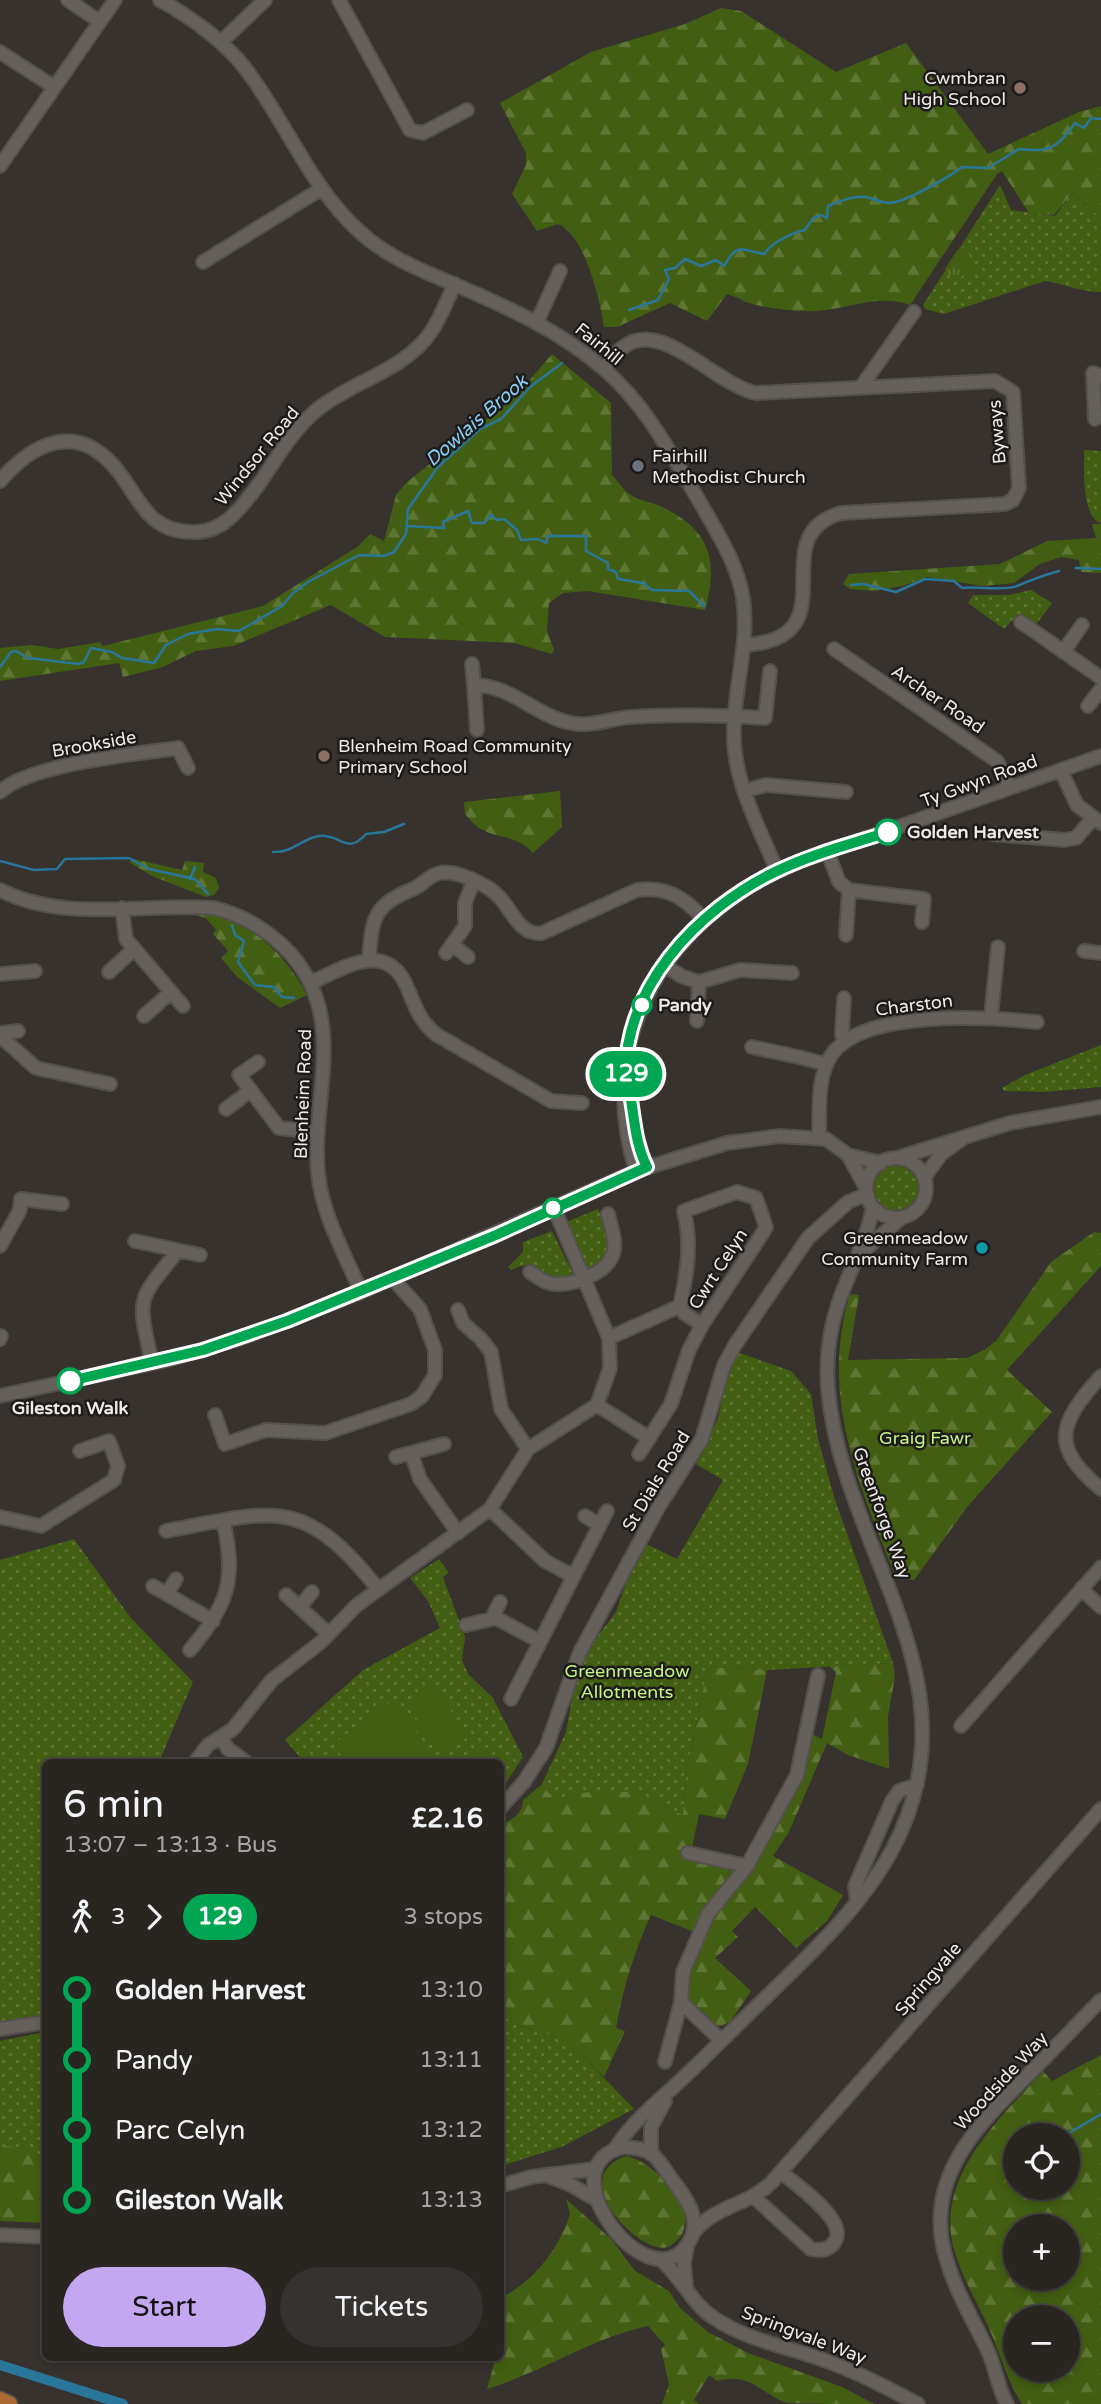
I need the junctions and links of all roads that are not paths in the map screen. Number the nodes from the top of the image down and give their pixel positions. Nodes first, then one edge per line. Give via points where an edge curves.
1 (68, 0) edge
2 (115, 0) edge
3 (160, 0) edge
4 (265, 0) edge
5 (339, 0) edge
6 (100, 22) junction
7 (221, 42) junction
8 (0, 52) edge
9 (54, 87) junction
10 (467, 110) dead end
11 (0, 166) edge
12 (321, 189) junction
13 (203, 262) dead end
14 (560, 271) dead end
15 (455, 284) junction
16 (914, 312) dead end
17 (537, 322) junction
18 (603, 368) junction
19 (1101, 376) edge
20 (861, 387) junction
21 (1095, 419) dead end
22 (0, 481) edge
23 (1021, 622) dead end
24 (1082, 625) dead end
25 (745, 645) junction
26 (834, 649) dead end
27 (1063, 652) junction
28 (472, 664) dead end
29 (770, 671) dead end
30 (1101, 678) edge
31 (474, 685) junction
32 (1101, 689) edge
33 (1088, 706) dead end
34 (734, 716) junction
35 (477, 730) dead end
36 (1101, 756) edge
37 (188, 768) dead end
38 (1061, 771) junction
39 (1010, 788) junction
40 (744, 791) junction
41 (0, 792) edge
42 (846, 792) dead end
43 (1097, 821) edge
44 (992, 834) dead end
45 (828, 853) junction
46 (777, 871) junction
47 (474, 882) junction
48 (849, 890) junction
49 (2, 896) edge
50 (122, 908) junction
51 (703, 919) junction
52 (922, 922) dead end
53 (846, 935) dead end
54 (998, 947) dead end
55 (134, 949) junction
56 (1084, 951) dead end
57 (1101, 953) edge
58 (468, 957) dead end
59 (369, 959) junction
60 (663, 964) junction
61 (35, 971) dead end
62 (109, 972) dead end
63 (792, 973) dead end
64 (0, 974) edge
65 (699, 982) junction
66 (310, 983) junction
67 (171, 992) junction
68 (845, 998) dead end
69 (183, 1006) dead end
70 (144, 1016) dead end
71 (990, 1017) junction
72 (697, 1021) dead end
73 (1037, 1022) dead end
74 (18, 1031) dead end
75 (0, 1035) edge
76 (846, 1040) junction
77 (752, 1047) dead end
78 (258, 1062) dead end
79 (826, 1065) junction
80 (110, 1084) dead end
81 (250, 1091) junction
82 (582, 1103) dead end
83 (1101, 1107) edge
84 (226, 1109) dead end
85 (318, 1132) junction
86 (968, 1135) junction
87 (819, 1138) junction
88 (848, 1155) junction
89 (897, 1158) junction
90 (881, 1163) junction
91 (642, 1169) junction
92 (924, 1178) junction
93 (867, 1191) junction
94 (62, 1204) dead end
95 (873, 1207) junction
96 (554, 1208) junction
97 (608, 1214) dead end
98 (902, 1217) junction
99 (135, 1241) dead end
100 (0, 1246) edge
101 (178, 1251) junction
102 (200, 1255) dead end
103 (859, 1256) junction
104 (530, 1272) dead end
105 (393, 1278) junction
106 (583, 1278) junction
107 (361, 1292) junction
108 (680, 1306) junction
109 (458, 1310) dead end
110 (702, 1325) junction
111 (609, 1338) junction
112 (152, 1363) junction
113 (1101, 1376) edge
114 (0, 1396) edge
115 (597, 1405) junction
116 (215, 1415) dead end
117 (649, 1438) junction
118 (444, 1444) dead end
119 (528, 1449) junction
120 (80, 1451) dead end
121 (411, 1453) junction
122 (639, 1454) dead end
123 (396, 1457) dead end
124 (1101, 1489) edge
125 (490, 1509) junction
126 (607, 1511) dead end
127 (585, 1516) dead end
128 (0, 1517) edge
129 (223, 1520) junction
130 (600, 1525) junction
131 (166, 1531) dead end
132 (458, 1532) junction
133 (1101, 1567) edge
134 (573, 1576) junction
135 (176, 1578) dead end
136 (153, 1586) dead end
137 (378, 1589) junction
138 (1081, 1589) junction
139 (312, 1592) dead end
140 (167, 1594) junction
141 (286, 1595) dead end
142 (500, 1602) dead end
143 (300, 1607) junction
144 (1101, 1607) edge
145 (492, 1618) junction
146 (214, 1622) junction
147 (466, 1625) dead end
148 (329, 1634) junction
149 (539, 1641) junction
150 (190, 1650) dead end
151 (818, 1675) dead end
152 (517, 1712) dead end
153 (961, 1726) dead end
154 (221, 1737) junction
155 (197, 1759) edge
156 (242, 1759) edge
157 (917, 1785) junction
158 (504, 1804) edge
159 (1101, 1810) edge
160 (688, 1853) dead end
161 (747, 1866) junction
162 (858, 1902) junction
163 (1101, 2000) edge
164 (681, 2002) junction
165 (42, 2023) edge
166 (0, 2029) edge
167 (721, 2040) junction
168 (665, 2062) dead end
169 (683, 2079) junction
170 (615, 2149) junction
171 (651, 2154) junction
172 (595, 2169) junction
173 (781, 2172) junction
174 (544, 2175) junction
175 (504, 2185) edge
176 (754, 2197) junction
177 (686, 2199) junction
178 (597, 2200) junction
179 (721, 2210) junction
180 (695, 2231) junction
181 (0, 2235) edge
182 (42, 2237) edge
183 (688, 2245) junction
184 (660, 2259) junction
185 (686, 2288) junction
186 (0, 2400) edge
187 (1002, 2401) edge
188 (9, 2404) edge
189 (918, 2404) edge

1 - 6 street
2 - 6 street
3 - 7 street, Fairhill
4 - 7 street
5 - 10 street via 410,130 423,133
6 - 9 street
7 - 12 street, Fairhill via 247,70
8 - 9 street
9 - 11 street
12 - 13 street
12 - 15 street, Fairhill via 378,248
14 - 17 street
15 - 17 street, Fairhill
15 - 22 street, Windsor Road via 423,342 309,417 241,508 222,524 194,533 173,530 139,505 111,463 97,451 59,440 29,453
16 - 20 street
17 - 18 street, Fairhill
18 - 20 street, Byways via 623,347 654,339 744,391
18 - 25 street, Fairhill via 649,419 729,552 743,596
19 - 21 street via 1093,373
20 - 25 street, Byways via 996,381 1009,386 1015,409 1018,494 1005,504 841,513 822,518 803,547 804,600 798,620 775,641
23 - 27 street
24 - 27 street
25 - 34 street, Fairhill
26 - 39 street, Archer Road via 997,761
27 - 30 street
28 - 31 street
29 - 34 street via 765,718
31 - 34 street via 502,689 575,724 627,717
31 - 35 street
32 - 33 street
34 - 40 street, Fairhill via 735,757
36 - 38 street, Ty Gwyn Road
37 - 41 street, Brookside via 178,748 40,772 11,782
38 - 39 street, Ty Gwyn Road
38 - 43 street via 1077,805
39 - 45 street, Ty Gwyn Road
40 - 42 street via 766,785
40 - 46 street, Fairhill
43 - 44 street via 1076,838 1065,840
45 - 46 street, Ty Gwyn Road
45 - 48 street via 839,882
46 - 51 street, Ty Gwyn Road
47 - 51 street via 494,892 520,924 534,933 637,890 653,888 677,895
47 - 58 street via 465,903 465,926 449,949
47 - 59 street via 452,872 441,873 389,898 374,918
48 - 52 street via 925,899
48 - 53 street
49 - 50 street, Blenheim Road via 47,906
50 - 55 street via 123,932
50 - 66 street, Blenheim Road via 189,906 237,913 284,947
51 - 60 street, Ty Gwyn Road
54 - 71 street
55 - 62 street
55 - 67 street
56 - 57 street
59 - 66 street
59 - 82 street via 400,975 423,1022 437,1035 551,1101
60 - 65 street
60 - 91 street, Ty Gwyn Road via 636,1019 627,1060 626,1088
61 - 64 street
63 - 65 street via 740,970
65 - 72 street
66 - 85 street, Blenheim Road via 323,1020
67 - 69 street
67 - 70 street
68 - 76 street via 842,1035
71 - 73 street, Charston
71 - 76 street, Charston via 871,1028
74 - 75 street
75 - 80 street via 36,1068
76 - 79 street, Charston
77 - 79 street
78 - 81 street via 239,1075
79 - 87 street, Charston
81 - 84 street
81 - 85 street via 279,1128
83 - 86 street
85 - 107 street, Blenheim Road via 323,1198
86 - 89 street
86 - 92 street via 941,1154
87 - 88 street
87 - 91 street via 780,1136 727,1143
88 - 90 street
88 - 93 street
89 - 90 street
89 - 92 street via 917,1166
90 - 93 street via 873,1170
91 - 96 street
92 - 98 street via 922,1203
93 - 95 street
93 - 158 street, St Dials Road via 808,1238 734,1345 702,1438 658,1508 580,1653 546,1748
94 - 100 street via 21,1199 20,1210
95 - 98 street via 886,1216
95 - 103 street, Greenforge Way
96 - 105 street
96 - 106 street
97 - 106 street via 612,1258
98 - 103 street, Greenforge Way
99 - 101 street
101 - 102 street
101 - 112 street via 142,1297
103 - 157 street, Greenforge Way via 831,1332 828,1388 835,1435 915,1667 922,1741
104 - 106 street via 551,1284
105 - 107 street
105 - 116 street via 420,1309 437,1363 430,1386 411,1405 325,1433 266,1430 225,1444
106 - 111 street
107 - 112 street via 244,1337
108 - 110 street, Cwrt Celyn
108 - 110 street, Cwrt Celyn via 689,1267 684,1212 737,1192 755,1198 766,1227
108 - 111 street, Cwrt Celyn
109 - 119 street via 463,1323 491,1352 501,1409
110 - 117 street, Cwrt Celyn via 671,1404
111 - 115 street via 610,1368
112 - 114 street
113 - 124 street via 1074,1410 1065,1435 1072,1463
115 - 117 street
115 - 119 street
117 - 122 street, Cwrt Celyn
118 - 121 street
119 - 125 street
120 - 128 street via 109,1441 118,1466 114,1480 41,1526
121 - 123 street
121 - 132 street via 420,1479
125 - 132 street
125 - 134 street via 545,1561
126 - 130 street
127 - 130 street
129 - 131 street
129 - 137 street via 267,1514 306,1523 338,1543
129 - 146 street via 230,1578
130 - 134 street
132 - 137 street
133 - 138 street
134 - 149 street
135 - 140 street
136 - 140 street
137 - 148 street
138 - 144 street
138 - 153 street
139 - 143 street
140 - 146 street
141 - 143 street
142 - 145 street
143 - 148 street
145 - 147 street
145 - 149 street
146 - 150 street
148 - 154 street via 284,1669
149 - 152 street via 507,1698
151 - 161 street via 797,1775
154 - 155 street
154 - 156 street
157 - 162 street, Greenforge Way via 896,1843
157 - 162 street via 899,1791 892,1801 855,1886
159 - 173 street, Springvale
160 - 161 street
161 - 164 street via 708,1914 683,1972
162 - 167 street, Greenforge Way
163 - 187 street, Woodside Way via 980,2124 945,2186 940,2222 945,2256 989,2352
164 - 167 street
164 - 168 street
165 - 166 street
167 - 169 street, Greenforge Way
169 - 170 street, Greenforge Way
169 - 171 street, Greenforge Way via 654,2117
170 - 171 street via 636,2148
170 - 172 street, Greenforge Way
171 - 177 street
172 - 174 street
172 - 178 street
173 - 176 street, Springvale
173 - 176 street via 835,2220 834,2244 823,2250 811,2249
174 - 175 street
174 - 178 street
176 - 179 street, Springvale
177 - 179 street
177 - 180 street
178 - 184 street via 633,2250
179 - 180 street, Springvale
180 - 183 street
181 - 182 street
183 - 184 street via 671,2258
183 - 185 street
184 - 185 street, Springvale Way
185 - 189 street, Springvale Way via 716,2319 845,2368
186 - 188 main road

